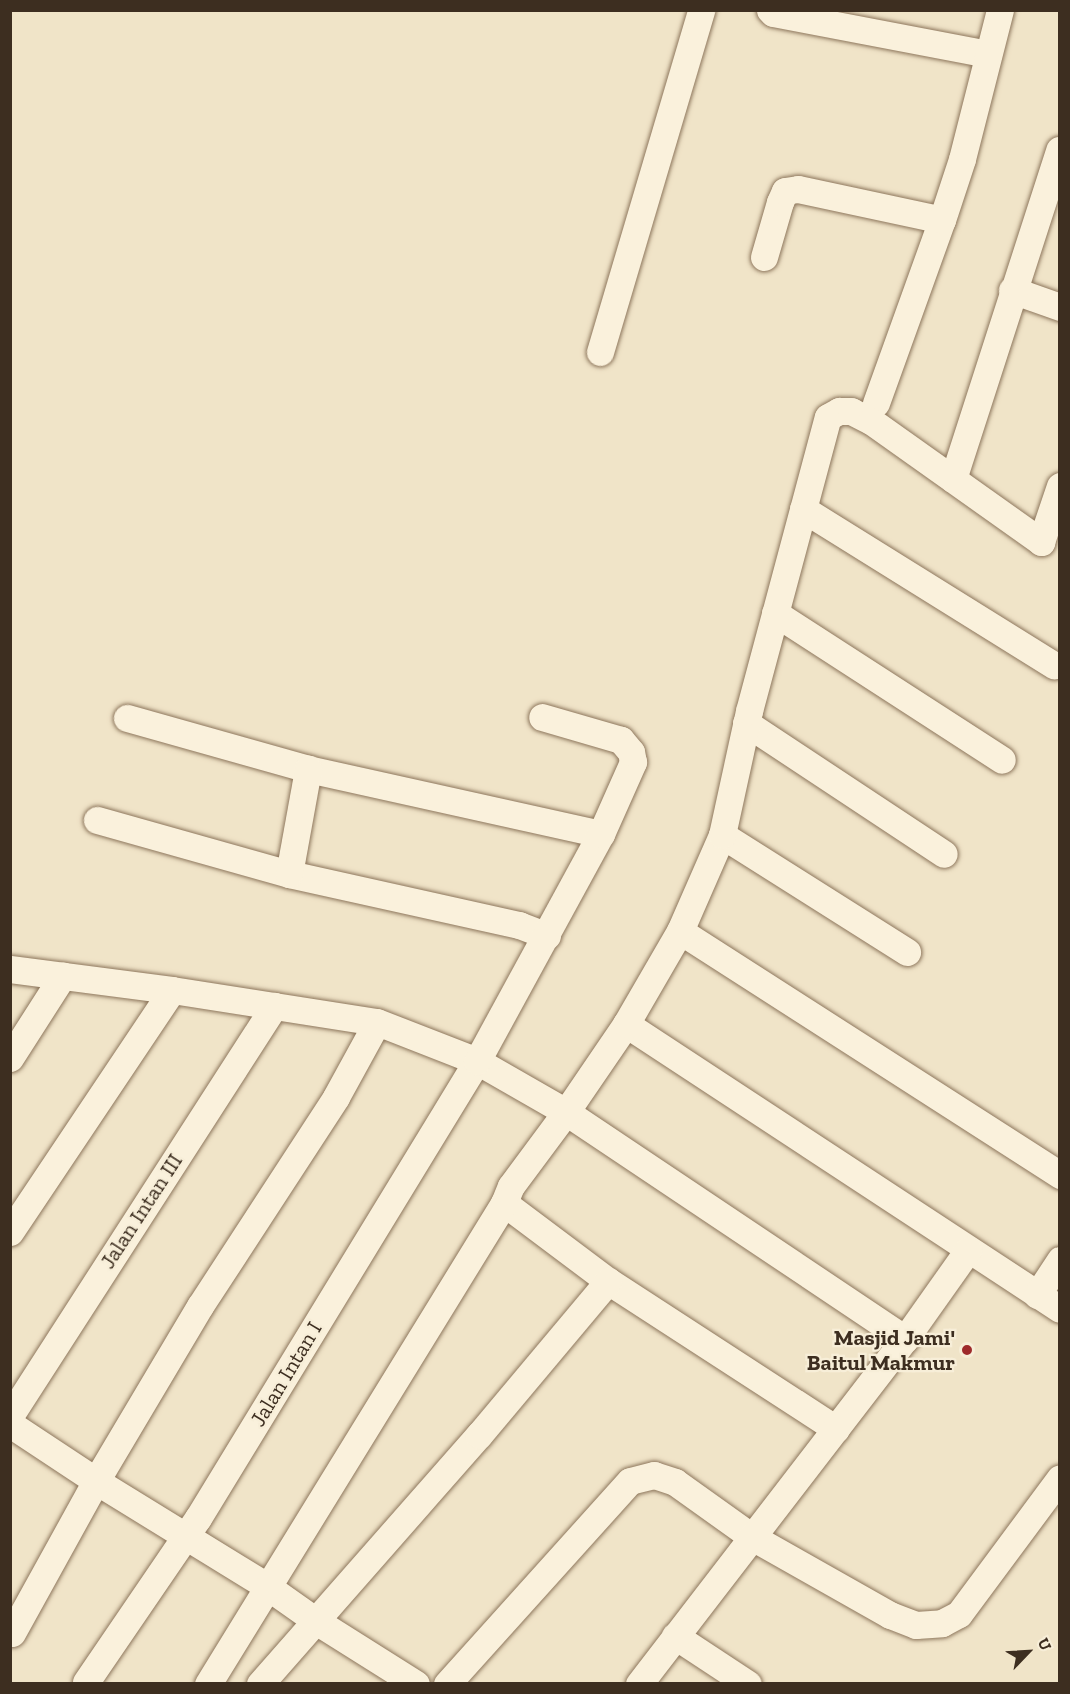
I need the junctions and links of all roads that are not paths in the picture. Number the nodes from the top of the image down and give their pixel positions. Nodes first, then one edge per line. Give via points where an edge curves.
1 (701, 10) edge
2 (770, 10) edge
3 (1000, 10) edge
4 (988, 54) junction
5 (1059, 150) edge
6 (942, 220) junction
7 (764, 257) dead end
8 (1012, 290) junction
9 (1059, 307) edge
10 (600, 352) dead end
11 (876, 402) dead end
12 (953, 479) junction
13 (1059, 486) edge
14 (803, 509) junction
15 (1050, 549) edge
16 (775, 613) junction
17 (1054, 665) dead end
18 (542, 717) dead end
19 (127, 718) dead end
20 (746, 723) junction
21 (1002, 760) dead end
22 (308, 768) junction
23 (97, 820) dead end
24 (602, 834) junction
25 (722, 836) junction
26 (944, 854) dead end
27 (289, 874) junction
28 (680, 931) junction
29 (547, 936) junction
30 (907, 952) dead end
31 (10, 969) edge
32 (63, 975) junction
33 (172, 990) junction
34 (274, 1006) junction
35 (377, 1022) junction
36 (626, 1024) junction
37 (10, 1058) edge
38 (477, 1061) junction
39 (566, 1112) junction
40 (1059, 1175) edge
41 (504, 1203) junction
42 (10, 1233) edge
43 (968, 1250) junction
44 (1059, 1260) edge
45 (608, 1281) junction
46 (1048, 1302) edge
47 (905, 1339) junction
48 (10, 1416) edge
49 (10, 1424) edge
50 (836, 1430) junction
51 (1059, 1478) edge
52 (96, 1481) junction
53 (185, 1536) junction
54 (752, 1537) junction
55 (268, 1587) junction
56 (316, 1622) junction
57 (12, 1633) dead end
58 (675, 1636) junction
59 (86, 1682) dead end
60 (208, 1683) edge
61 (260, 1683) edge
62 (416, 1683) edge
63 (447, 1683) edge
64 (639, 1683) edge
65 (748, 1683) edge

1 - 10 street
2 - 4 street
3 - 4 street
4 - 6 street
5 - 8 street
6 - 7 street via 798,189 785,191
6 - 11 street
8 - 9 street
8 - 12 street
12 - 14 street via 871,421 851,411 839,411 828,417
12 - 15 street
13 - 15 street
14 - 16 street
14 - 17 street
16 - 20 street
16 - 21 street
18 - 24 street, Jalan Intan I via 621,740 631,752 633,762
19 - 22 street
20 - 25 street
20 - 26 street
22 - 24 street
22 - 27 street
23 - 27 street
24 - 29 street, Jalan Intan I
25 - 28 street
25 - 30 street
27 - 29 street via 519,925
28 - 36 street
28 - 40 street
29 - 38 street, Jalan Intan I
31 - 32 street
32 - 33 street
32 - 37 street
33 - 34 street
33 - 42 street
34 - 35 street
34 - 48 street, Jalan Intan III
35 - 38 street
35 - 52 street via 336,1097 200,1306
36 - 39 street
36 - 43 street
38 - 39 street
38 - 53 street, Jalan Intan I
39 - 41 street via 511,1186
39 - 47 street
41 - 45 street
41 - 55 street
43 - 46 street
43 - 47 street
44 - 46 street
45 - 50 street
45 - 56 street
47 - 50 street
49 - 52 street
50 - 54 street
51 - 54 street via 959,1614 942,1623 916,1625 890,1615
52 - 53 street
52 - 57 street
53 - 55 street
53 - 59 street, Jalan Intan I
54 - 58 street
54 - 63 street via 675,1482 654,1475 630,1481
55 - 56 street
55 - 60 street
56 - 61 street
56 - 62 street
58 - 64 street
58 - 65 street

